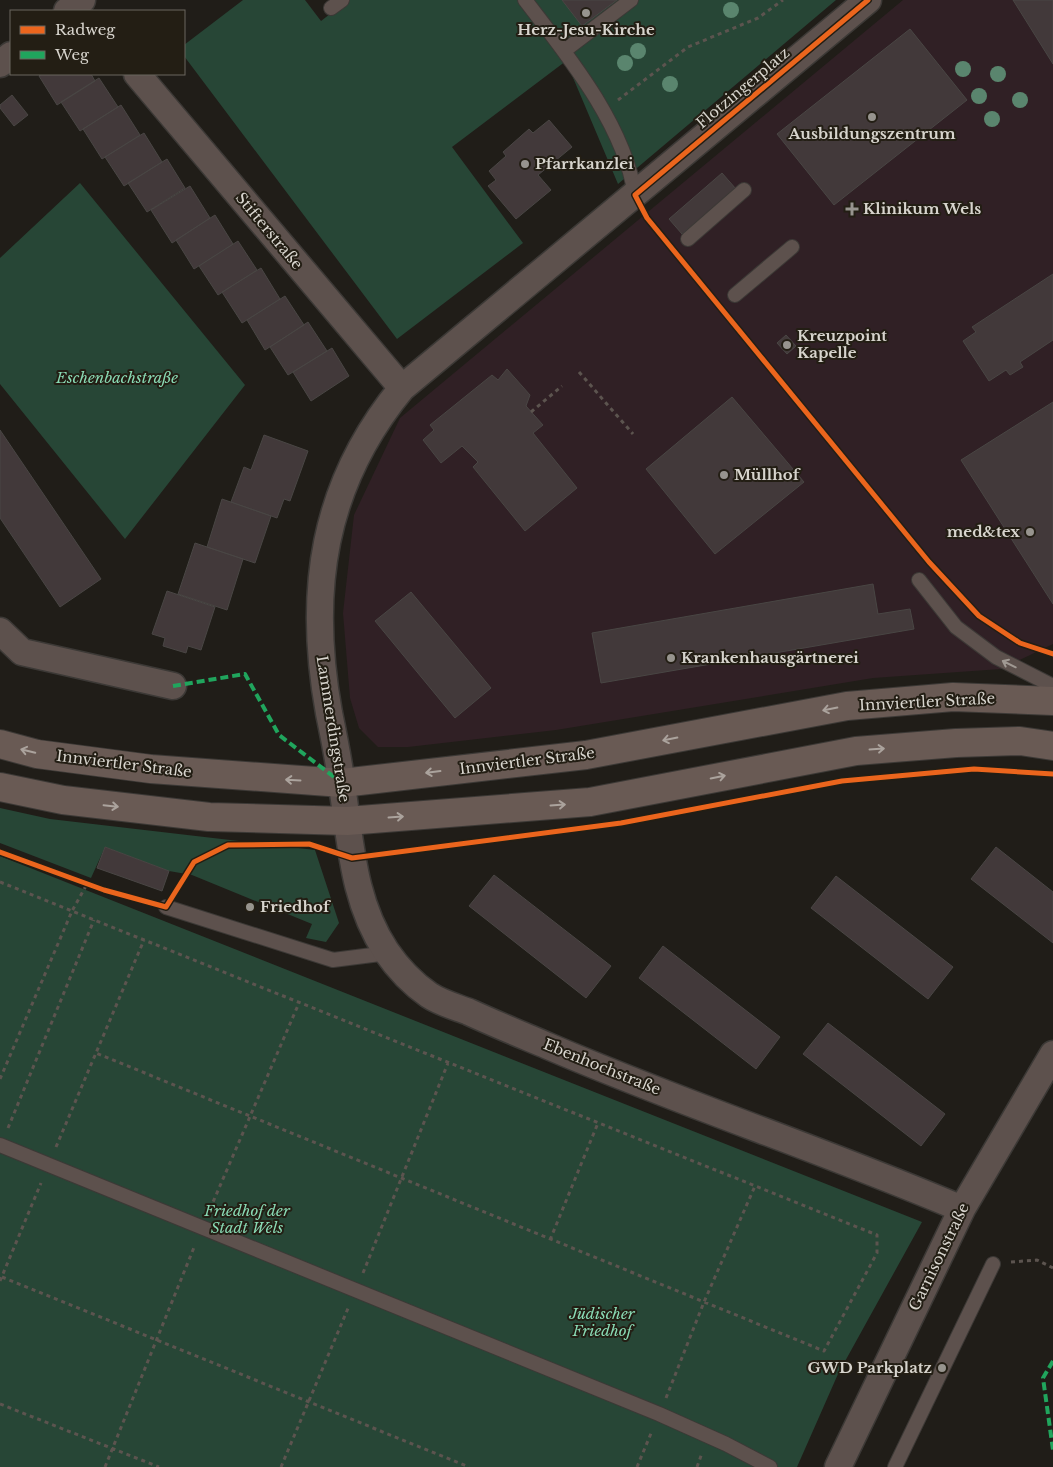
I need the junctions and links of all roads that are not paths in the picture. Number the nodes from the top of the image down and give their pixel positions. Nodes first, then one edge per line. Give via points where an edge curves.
1 (525, 0) edge
2 (631, 0) edge
3 (868, 0) edge
4 (564, 51) junction
5 (10, 56) edge
6 (0, 64) edge
7 (137, 75) edge
8 (744, 190) dead end
9 (634, 195) junction
10 (688, 239) dead end
11 (792, 247) dead end
12 (735, 295) dead end
13 (402, 388) junction
14 (919, 580) dead end
15 (0, 631) edge
16 (174, 686) dead end
17 (1053, 686) edge
18 (1053, 701) edge
19 (0, 744) edge
20 (1053, 746) edge
21 (342, 783) junction
22 (0, 787) edge
23 (347, 821) junction
24 (166, 906) dead end
25 (388, 953) junction
26 (1053, 1054) edge
27 (0, 1145) edge
28 (962, 1209) junction
29 (993, 1264) road end
30 (770, 1467) edge
31 (838, 1467) edge
32 (895, 1467) edge

1 - 4 lane
2 - 4 lane
3 - 9 street, Flotzingerplatz
4 - 9 lane via 610,123 632,175
5 - 6 street
7 - 13 street, Stifterstraße
8 - 10 lane
9 - 13 street, Flotzingerplatz
11 - 12 lane
13 - 21 street, Lammerdingstraße via 376,420 352,469 328,532 319,598 321,668
17 -> 14 lane via 996,658 956,627
15 - 16 street via 22,652
18 -> 21 main road, Innviertler Straße via 953,697 847,706 586,755
21 -> 19 main road, Innviertler Straße via 151,769 37,754
23 -> 20 main road via 590,802 856,751 1020,741
21 - 23 street, Lammerdingstraße
22 -> 23 main road via 63,800 209,816
23 - 25 street, Ebenhochstraße via 359,893 372,927
24 - 25 lane via 333,960
25 - 28 street, Ebenhochstraße via 430,996 594,1066
26 - 28 street, Garnisonstraße
27 - 30 lane via 659,1414
28 - 31 street, Garnisonstraße
29 - 32 lane

